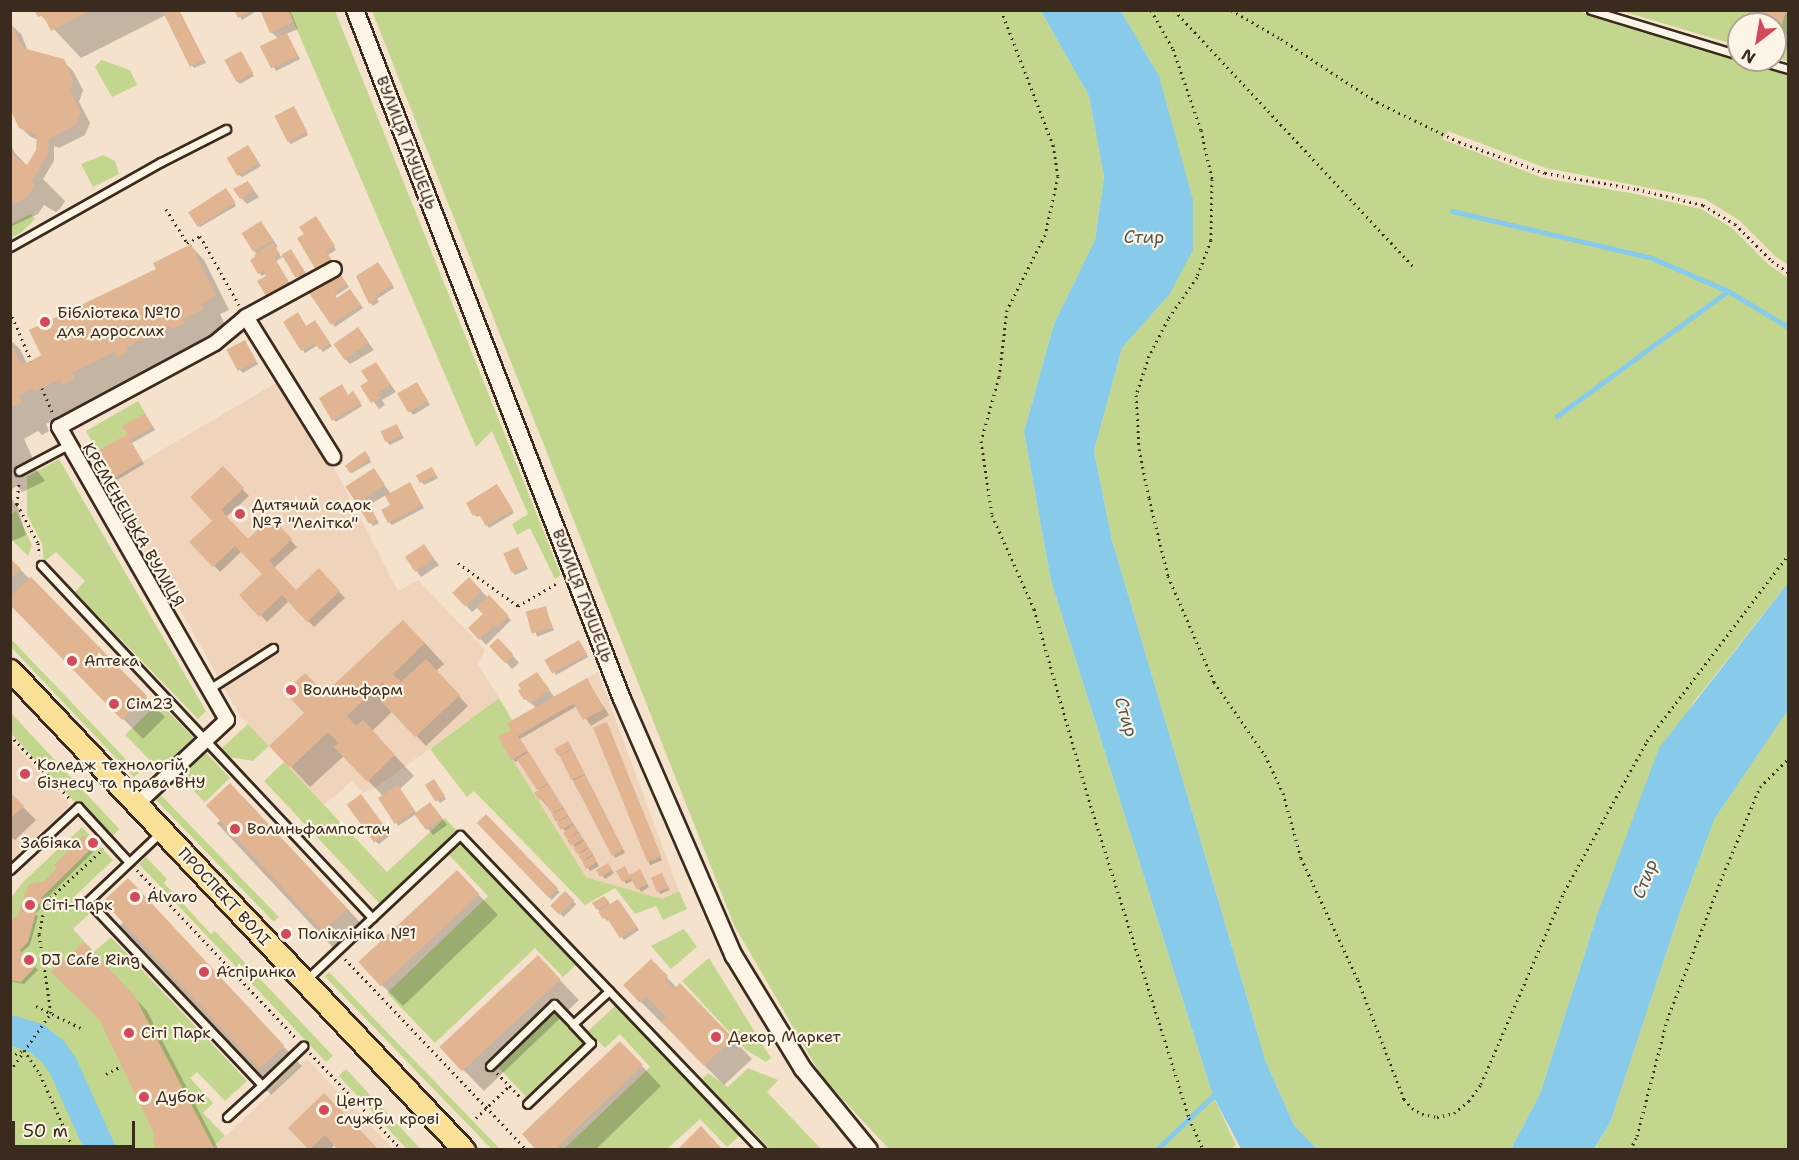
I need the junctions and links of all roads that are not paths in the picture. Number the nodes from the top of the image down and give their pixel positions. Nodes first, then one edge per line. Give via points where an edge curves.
1 (355, 10) edge
2 (1592, 10) edge
3 (1727, 51) edge
4 (226, 129) dead end
5 (10, 247) edge
6 (334, 269) dead end
7 (246, 317) junction
8 (68, 445) junction
9 (333, 457) dead end
10 (19, 471) road end
11 (41, 565) road end
12 (273, 648) dead end
13 (10, 670) edge
14 (209, 689) junction
15 (205, 741) junction
16 (137, 804) junction
17 (162, 831) junction
18 (129, 862) junction
19 (10, 870) edge
20 (372, 918) junction
21 (304, 982) junction
22 (609, 991) junction
23 (573, 1024) junction
24 (303, 1046) road end
25 (490, 1066) road end
26 (262, 1085) junction
27 (527, 1104) dead end
28 (227, 1117) dead end
29 (464, 1149) edge
30 (761, 1149) edge
31 (869, 1149) edge

1 - 31 street, ВУЛИЦЯ ГЛУШЕЦЬ via 622,699 734,956 802,1069
2 - 3 lane
4 - 5 lane
6 - 7 street
7 - 8 street, КРЕМЕНЕЦЬКА ВУЛИЦЯ via 215,344 59,427
7 - 9 street
8 - 10 lane
8 - 14 street, КРЕМЕНЕЦЬКА ВУЛИЦЯ
11 - 15 lane
12 - 14 lane
13 - 16 main road, ПРОСПЕКТ ВОЛІ
14 - 15 street, КРЕМЕНЕЦЬКА ВУЛИЦЯ via 227,720
15 - 16 street, КРЕМЕНЕЦЬКА ВУЛИЦЯ
15 - 20 lane
16 - 17 main road, ПРОСПЕКТ ВОЛІ
17 - 18 lane
17 - 21 main road, ПРОСПЕКТ ВОЛІ
18 - 19 lane via 78,807
18 - 26 lane via 88,901
20 - 21 lane
20 - 22 lane via 460,835
21 - 29 main road, ПРОСПЕКТ ВОЛІ
22 - 23 lane
22 - 30 lane
23 - 25 lane via 554,1004
23 - 27 lane via 591,1043
24 - 26 lane
26 - 28 lane

